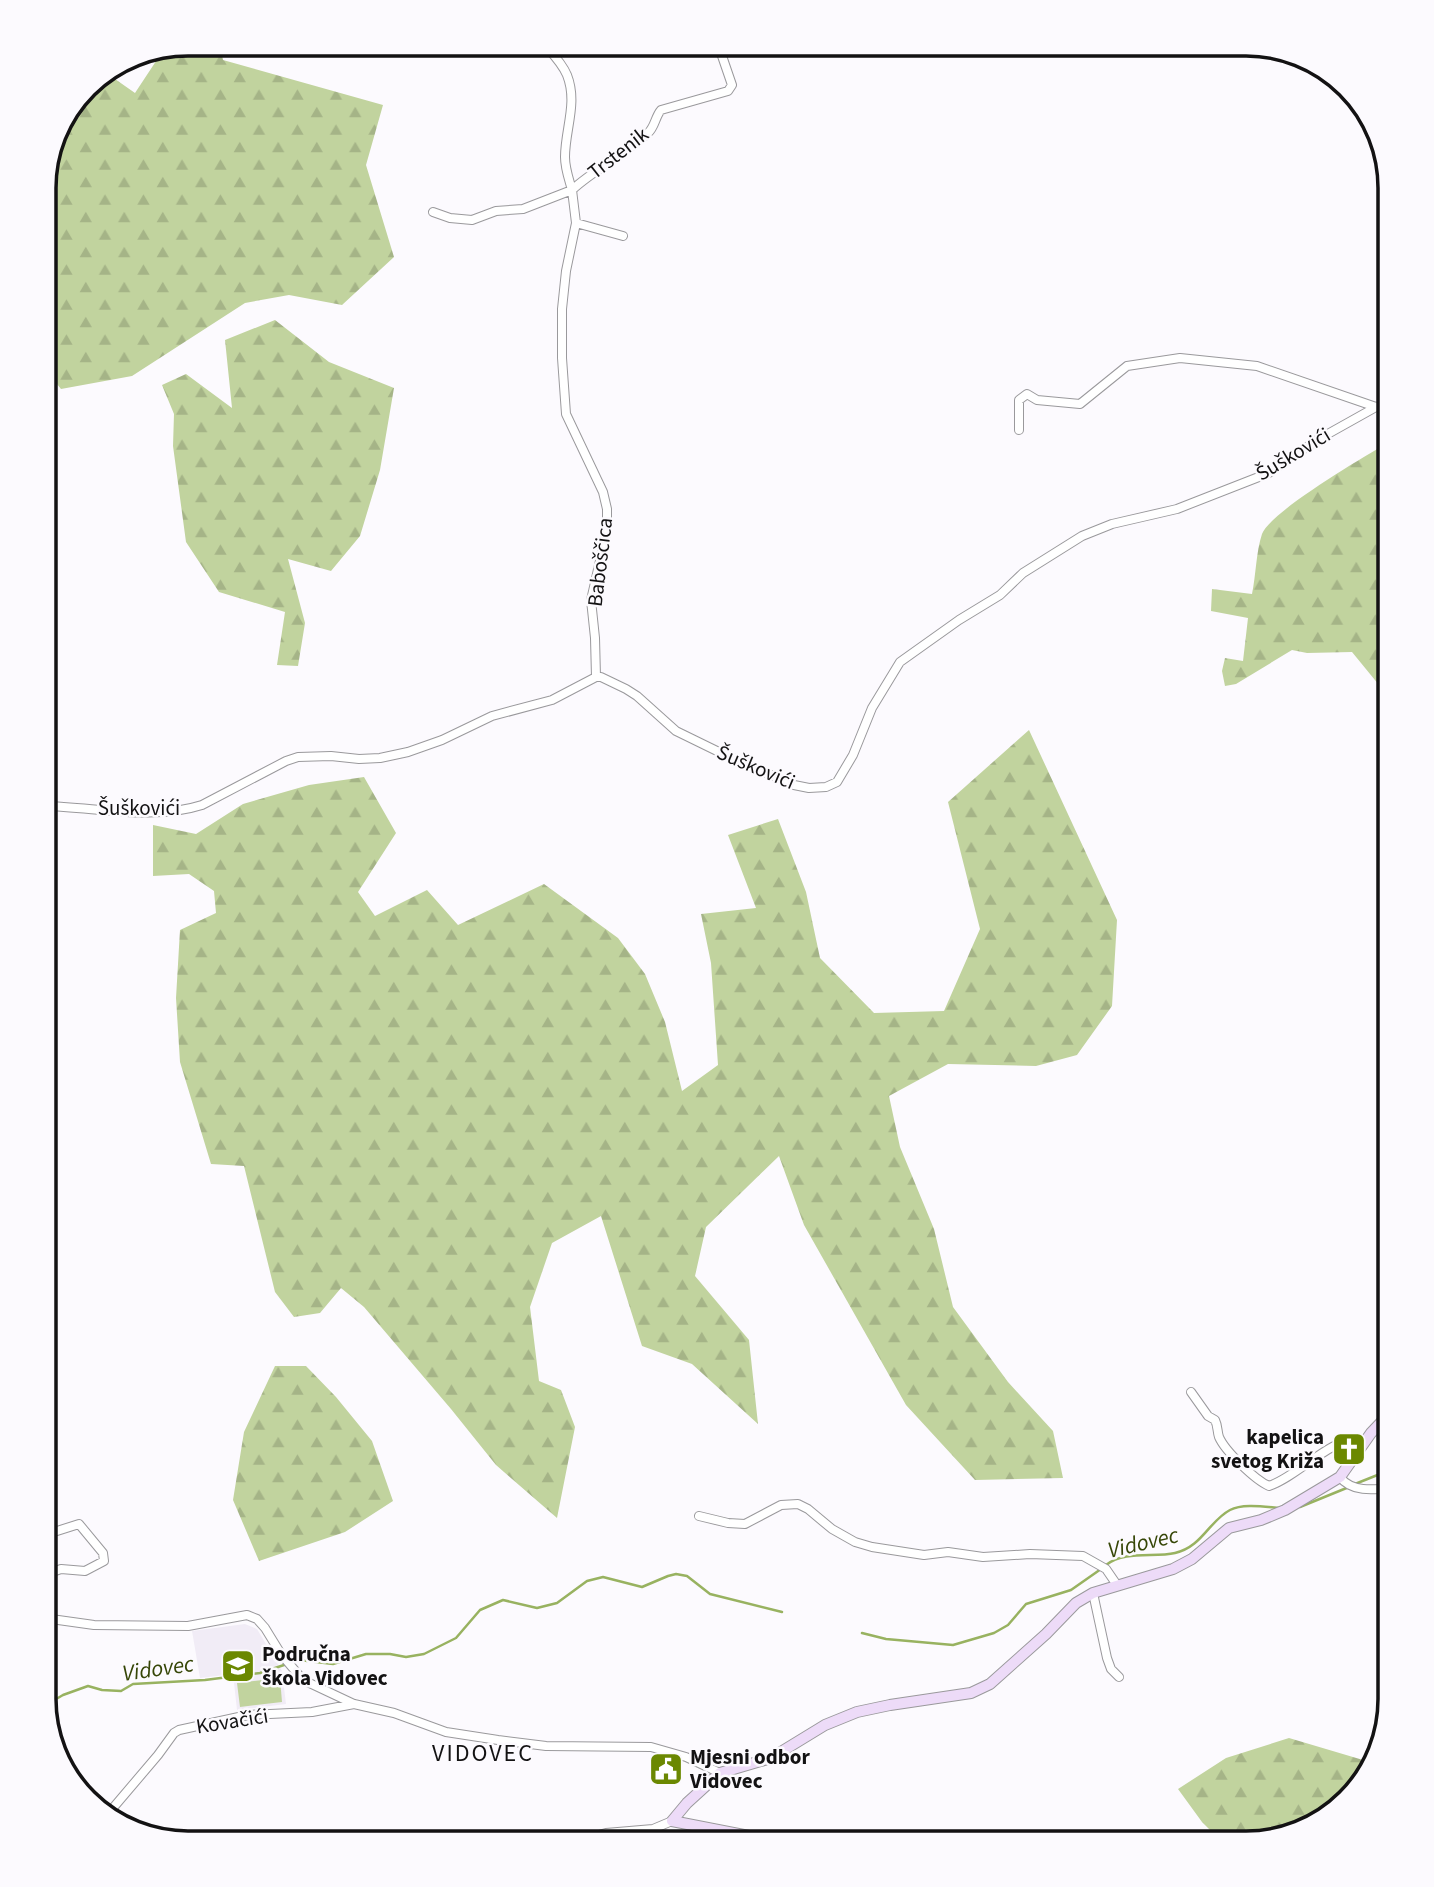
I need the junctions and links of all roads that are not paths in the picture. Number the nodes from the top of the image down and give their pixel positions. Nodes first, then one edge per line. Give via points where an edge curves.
1 (554, 56) edge
2 (721, 56) edge
3 (572, 190) junction
4 (433, 212) dead end
5 (576, 223) junction
6 (622, 236) dead end
7 (1376, 407) joint
8 (566, 414) joint
9 (1019, 430) dead end
10 (596, 677) junction
11 (56, 806) edge
12 (1191, 1392) dead end
13 (1378, 1426) edge
14 (1362, 1446) junction
15 (1340, 1476) junction
16 (1378, 1488) edge
17 (699, 1516) dead end
18 (57, 1531) dead end
19 (56, 1571) edge
20 (1117, 1586) junction
21 (1093, 1593) junction
22 (56, 1620) edge
23 (1119, 1677) dead end
24 (355, 1704) junction
25 (720, 1773) junction
26 (113, 1808) edge
27 (671, 1821) junction
28 (630, 1831) edge
29 (723, 1831) edge

1 - 3 street, Trstenik via 571,91 565,160
2 - 3 street, Trstenik via 730,75 728,91 661,110 647,134
3 - 4 street, Trstenik via 523,209 496,211 472,220
3 - 5 street, Trstenik
5 - 6 street
5 - 8 street, Trstenik via 562,309
7 - 9 street, Šuškovići via 1257,366 1180,358 1126,366 1080,404 1037,400 1027,394 1018,400
7 - 10 street, Šuškovići via 1269,473 1177,509 1082,536 1023,573 1000,595 900,662 872,708 848,764 837,782 826,787 794,785 719,752 676,731 638,696
8 - 10 street, Baboščica via 607,509 607,530 591,600
10 - 11 street, Šuškovići via 552,700 492,716 408,752 359,759 298,757 187,810 129,812
12 - 14 street via 1215,1420 1224,1446 1269,1486 1332,1446 1353,1439
13 - 14 street
14 - 15 street
15 - 16 street via 1344,1483 1360,1489
15 - 20 street via 1290,1507 1229,1528 1192,1559 1172,1569
17 - 20 street via 745,1524 781,1505 798,1504 832,1529 872,1547 924,1555 1083,1556 1104,1567
18 - 19 street via 79,1524 103,1553 104,1561 85,1571
20 - 21 street
21 - 23 street via 1107,1658
21 - 25 street via 1076,1603 990,1684 971,1693 858,1712 825,1725 771,1758
22 - 24 street via 188,1626 247,1615 265,1628 303,1679
24 - 25 street via 446,1732 498,1740 546,1746 651,1747
24 - 26 street, Kovačići via 312,1712 247,1715 179,1730
25 - 27 street
27 - 28 street via 653,1829
27 - 29 street

